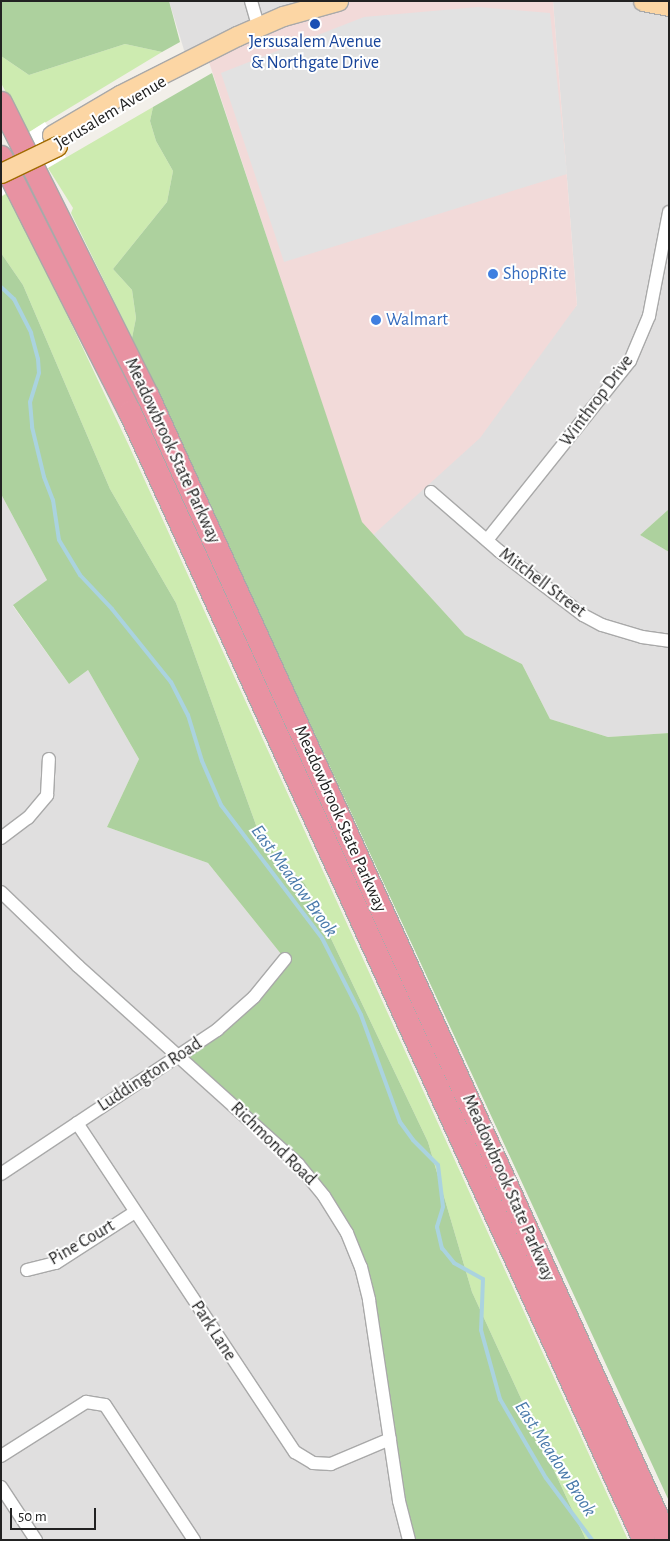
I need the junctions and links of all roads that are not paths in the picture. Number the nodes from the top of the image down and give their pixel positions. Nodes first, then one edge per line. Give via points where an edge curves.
1 (251, 1) edge
2 (338, 1) edge
3 (643, 1) edge
4 (669, 6) edge
5 (258, 26) junction
6 (1, 103) edge
7 (55, 140) junction
8 (1, 157) edge
9 (1, 170) edge
10 (1, 174) edge
11 (669, 212) edge
12 (431, 492) dead end
13 (487, 540) junction
14 (669, 641) edge
15 (49, 759) dead end
16 (1, 838) edge
17 (1, 892) edge
18 (285, 960) dead end
19 (179, 1056) junction
20 (77, 1123) junction
21 (1, 1174) edge
22 (135, 1212) junction
23 (27, 1270) dead end
24 (390, 1439) junction
25 (1, 1456) edge
26 (1, 1486) edge
27 (36, 1540) edge
28 (194, 1540) edge
29 (409, 1540) edge
30 (644, 1540) edge
31 (668, 1540) edge

1 - 5 street
2 - 5 main road, Jerusalem Avenue
3 - 4 main road
5 - 7 main road, Jerusalem Avenue via 120,95
6 - 31 highway, Meadowbrook State Parkway via 148,396
7 - 9 main road, Jerusalem Avenue
7 - 10 main road, Jerusalem Avenue, bridge
8 - 30 highway, Meadowbrook State Parkway via 130,412
11 - 13 street, Winthrop Drive via 649,316 630,361
12 - 13 street, Mitchell Street
13 - 14 street, Mitchell Street via 559,600 583,615 602,625
15 - 16 street via 47,795 28,818
17 - 19 street, Richmond Road
18 - 19 street, Luddington Road via 254,997 217,1030
19 - 20 street, Luddington Road
19 - 24 street, Richmond Road via 298,1164 324,1196 347,1233 361,1267 369,1300
20 - 21 street, Luddington Road
20 - 22 street, Park Lane
22 - 23 street, Pine Court via 56,1263
22 - 24 street, Park Lane via 295,1452 313,1463 331,1464
24 - 29 street, Richmond Road
25 - 28 street via 86,1402 105,1406
26 - 27 street

